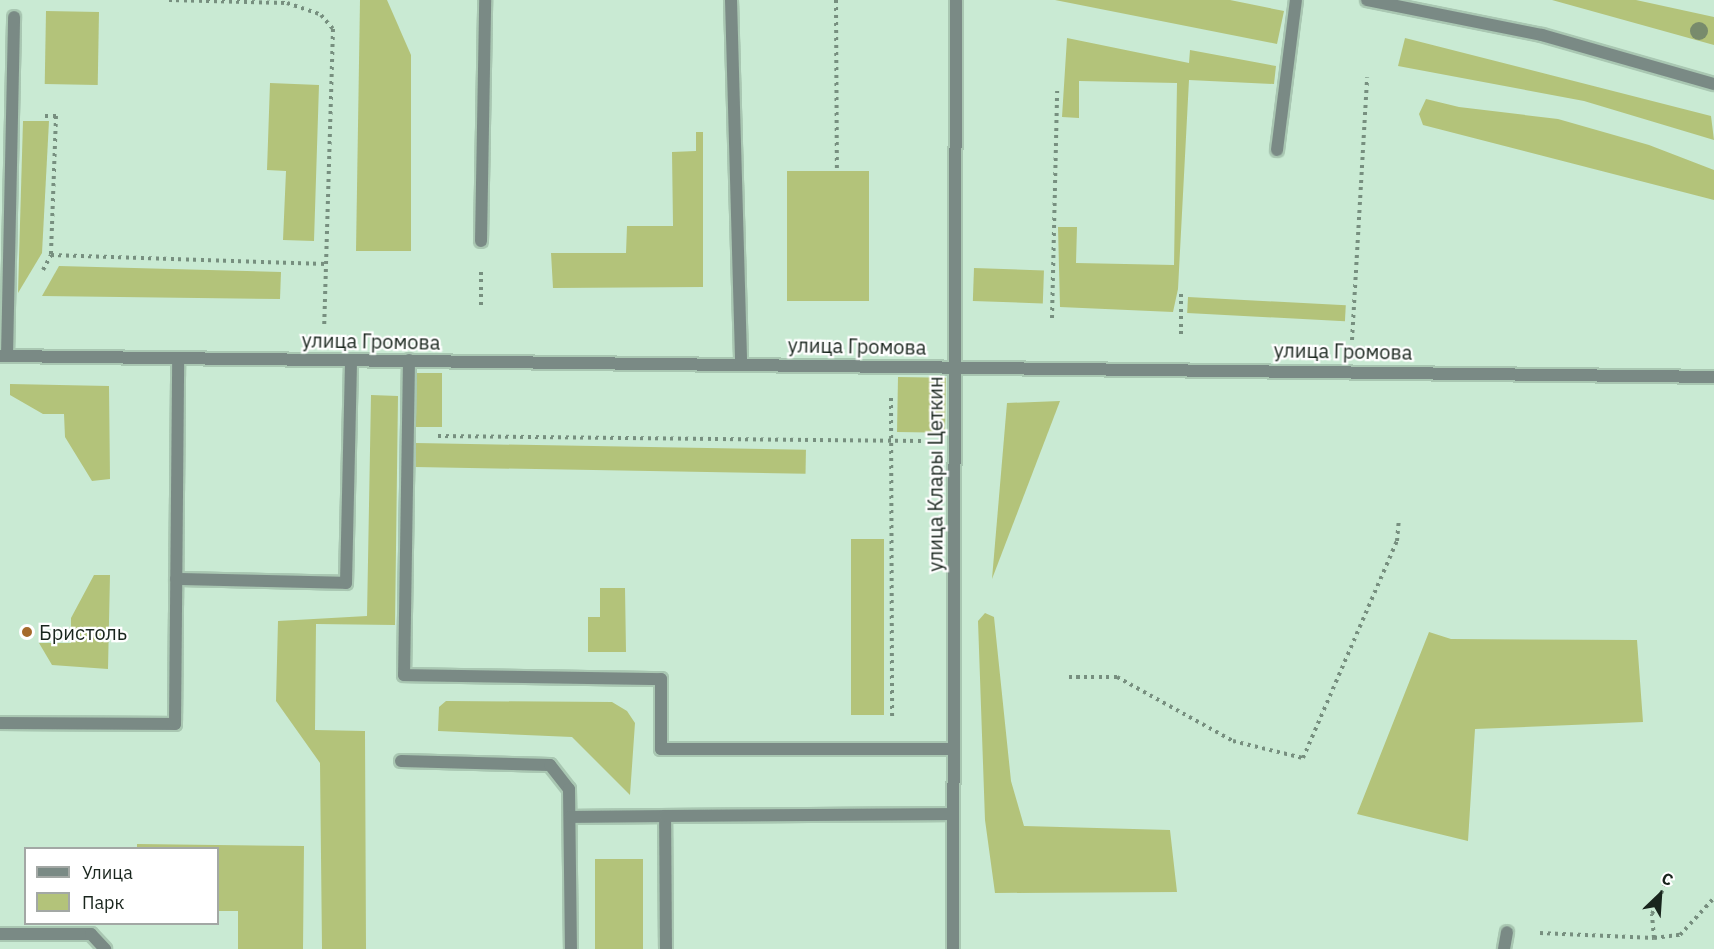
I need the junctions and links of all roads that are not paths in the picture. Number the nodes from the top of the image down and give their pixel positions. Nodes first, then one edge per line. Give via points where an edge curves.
1 (484, 0) edge
2 (731, 0) edge
3 (956, 0) edge
4 (1296, 0) edge
5 (1367, 0) edge
6 (1382, 2) edge
7 (14, 17) dead end
8 (1714, 84) edge
9 (1277, 150) dead end
10 (480, 241) dead end
11 (3, 356) edge
12 (178, 358) junction
13 (351, 360) junction
14 (409, 360) junction
15 (741, 364) junction
16 (954, 366) junction
17 (1714, 377) edge
18 (176, 579) junction
19 (0, 723) edge
20 (953, 749) junction
21 (401, 761) dead end
22 (953, 814) junction
23 (665, 816) junction
24 (570, 817) junction
25 (1507, 932) road end
26 (0, 934) edge
27 (105, 949) edge
28 (571, 949) edge
29 (666, 949) edge
30 (953, 949) edge
31 (1504, 949) edge

1 - 10 street
2 - 15 street
3 - 16 street, улица Клары Цеткин
4 - 9 street
5 - 6 street
6 - 8 street via 1542,35
7 - 11 street
11 - 12 street, улица Громова
12 - 13 street, улица Громова
12 - 18 street
13 - 14 street, улица Громова
13 - 18 street via 346,583
14 - 15 street, улица Громова
14 - 20 street via 404,675 660,679 661,749
15 - 16 street, улица Громова
16 - 17 street, улица Громова
16 - 20 street, улица Клары Цеткин
18 - 19 street via 175,724
20 - 22 street, улица Клары Цеткин
21 - 24 street via 550,765 569,789
22 - 23 street
22 - 30 street, улица Клары Цеткин
23 - 24 street
23 - 29 street
24 - 28 street
25 - 31 street
26 - 27 street via 91,934

